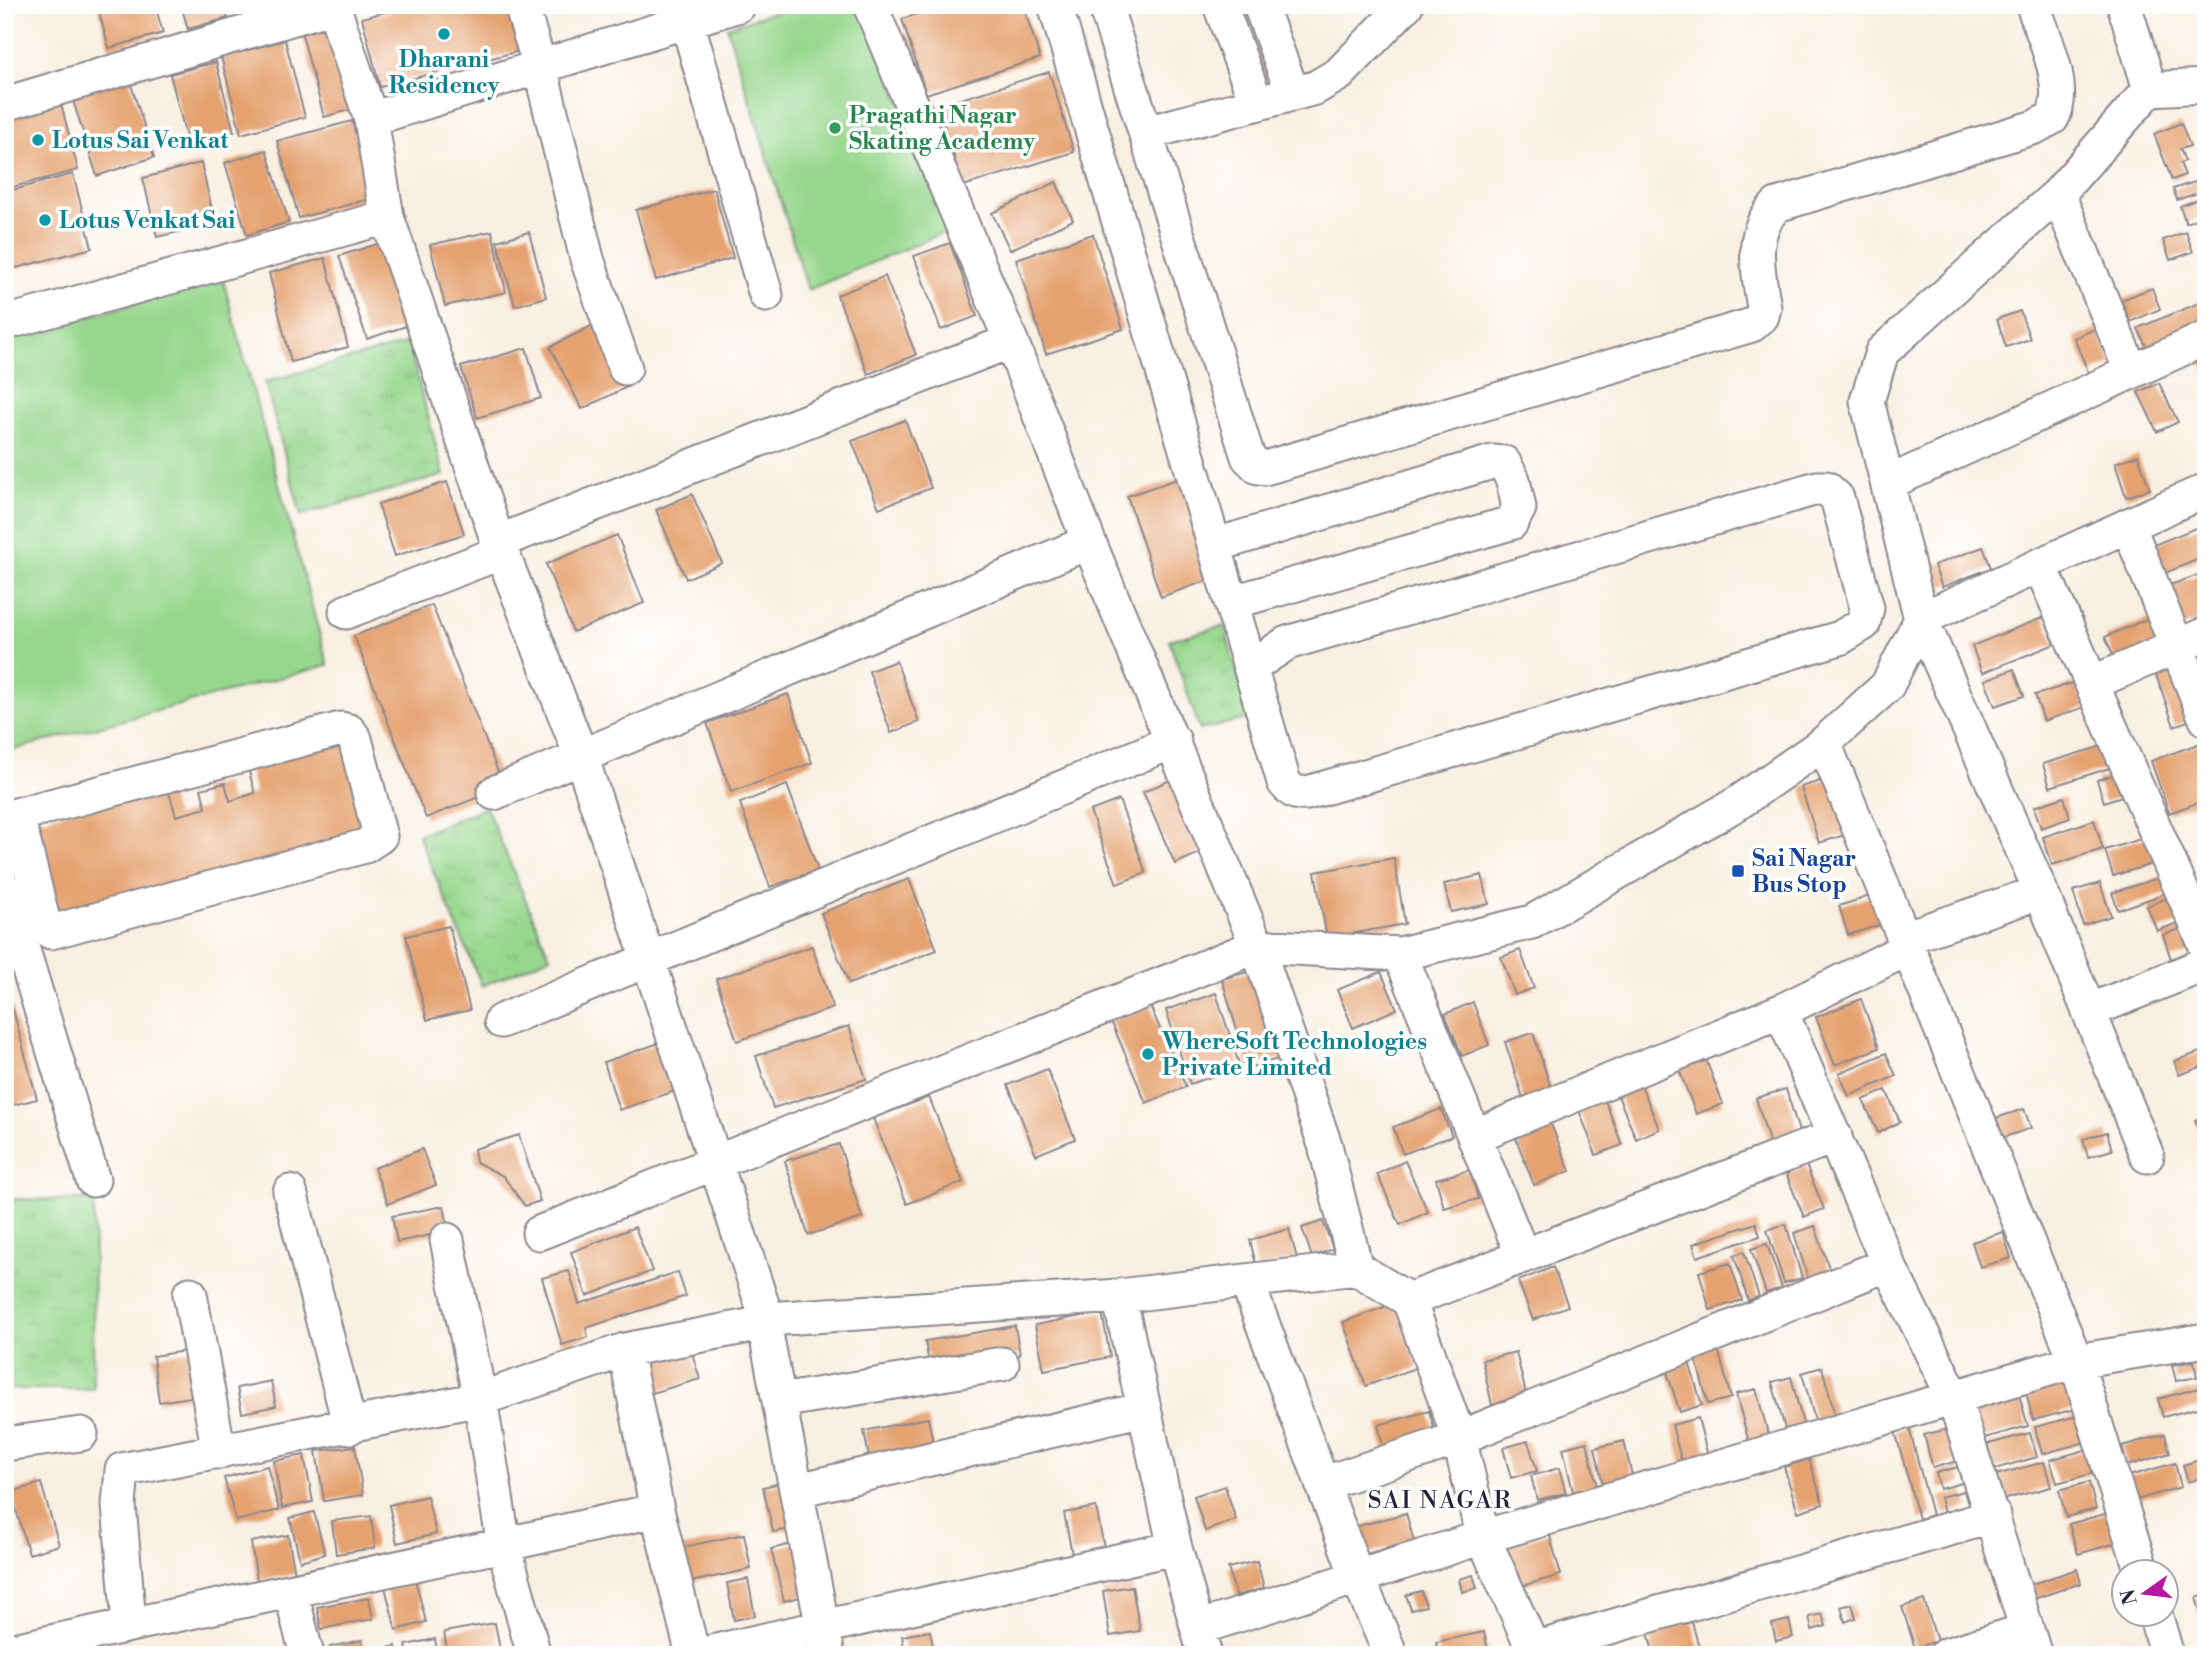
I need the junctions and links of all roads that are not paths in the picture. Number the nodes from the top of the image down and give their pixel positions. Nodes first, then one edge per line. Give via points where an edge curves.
1 (521, 5) edge
2 (870, 5) edge
3 (1055, 5) edge
4 (1105, 5) edge
5 (1220, 5) edge
6 (1260, 5) edge
7 (1406, 5) edge
8 (2033, 5) edge
9 (2124, 5) edge
10 (334, 6) edge
11 (726, 7) edge
12 (687, 21) junction
13 (540, 67) junction
14 (2206, 86) edge
15 (2150, 89) junction
16 (1293, 94) junction
17 (1256, 103) junction
18 (5, 104) edge
19 (371, 119) junction
20 (1146, 133) junction
21 (2058, 194) junction
22 (387, 217) junction
23 (766, 295) dead end
24 (5, 323) edge
25 (2206, 338) edge
26 (1011, 341) junction
27 (625, 368) dead end
28 (2131, 371) junction
29 (1888, 483) junction
30 (2205, 492) edge
31 (2128, 525) junction
32 (1089, 542) junction
33 (1216, 545) junction
34 (500, 547) junction
35 (2040, 565) junction
36 (1233, 602) junction
37 (346, 612) dead end
38 (1921, 619) junction
39 (2191, 641) edge
40 (1249, 659) junction
41 (2092, 683) junction
42 (2206, 719) edge
43 (1174, 741) junction
44 (1824, 743) junction
45 (581, 756) junction
46 (494, 793) dead end
47 (11, 817) edge
48 (17, 866) edge
49 (5, 891) edge
50 (2041, 892) junction
51 (1906, 943) junction
52 (1257, 946) junction
53 (2206, 946) edge
54 (1400, 954) junction
55 (649, 960) junction
56 (2206, 964) edge
57 (1781, 1011) junction
58 (2089, 1011) junction
59 (501, 1021) dead end
60 (1474, 1136) junction
61 (1835, 1136) junction
62 (2147, 1156) dead end
63 (716, 1164) junction
64 (93, 1180) dead end
65 (290, 1192) dead end
66 (540, 1234) dead end
67 (447, 1240) dead end
68 (1522, 1254) junction
69 (1888, 1264) junction
70 (1356, 1268) junction
71 (1247, 1282) junction
72 (190, 1294) dead end
73 (1119, 1296) junction
74 (1409, 1300) junction
75 (765, 1321) junction
76 (2205, 1342) edge
77 (625, 1350) junction
78 (2076, 1361) junction
79 (1002, 1364) dead end
80 (1954, 1398) junction
81 (480, 1399) junction
82 (780, 1401) junction
83 (1144, 1409) junction
84 (350, 1427) junction
85 (81, 1434) dead end
86 (1459, 1438) junction
87 (5, 1444) edge
88 (219, 1452) junction
89 (1322, 1484) junction
90 (798, 1490) junction
91 (657, 1510) junction
92 (1994, 1517) junction
93 (1483, 1536) junction
94 (504, 1546) junction
95 (1175, 1548) junction
96 (2137, 1558) edge
97 (1357, 1576) junction
98 (291, 1593) junction
99 (129, 1623) junction
100 (2159, 1628) edge
101 (825, 1640) edge
102 (1202, 1641) edge
103 (2031, 1642) edge
104 (5, 1652) edge
105 (1535, 1652) edge
106 (307, 1655) edge
107 (534, 1655) edge
108 (692, 1655) edge
109 (698, 1655) edge
110 (1391, 1655) edge
111 (1946, 1655) edge
112 (2167, 1655) edge

1 - 13 street
2 - 26 street
3 - 33 street
4 - 20 street
5 - 17 street
6 - 16 street
7 - 16 street via 1339,75
8 - 20 street via 2054,74 2058,98 2052,118 1777,205 1766,217 1756,248 1764,308 1752,325 1273,467 1258,467 1248,457
9 - 15 street
10 - 18 street
10 - 19 street
11 - 12 street
12 - 13 street
12 - 23 street
13 - 19 street
13 - 27 street via 587,259
14 - 15 street
15 - 21 street
16 - 17 street
17 - 20 street
19 - 22 street
21 - 28 street
21 - 29 street via 1882,352 1867,401
22 - 24 street
22 - 34 street
25 - 28 street
26 - 32 street
26 - 34 street
28 - 29 street
29 - 38 street
30 - 31 street
31 - 35 street
31 - 39 street
32 - 43 street
32 - 45 street
33 - 36 street
33 - 36 street via 1492,462 1504,463 1513,480 1518,516 1501,527
34 - 37 street
34 - 45 street
35 - 38 street
35 - 41 street
36 - 40 street
38 - 44 street via 1887,686
38 - 50 street
39 - 41 street
39 - 42 street
40 - 40 street via 1284,782 1297,794 1840,638 1863,624 1867,608 1837,498 1826,488 1818,488 1287,643
41 - 53 street
43 - 52 street
43 - 55 street
44 - 51 street
44 - 54 street via 1738,803 1532,922
45 - 46 street
45 - 55 street
47 - 48 street
47 - 48 street via 341,729 355,739 380,836 365,846 51,932
49 - 64 street
50 - 51 street
50 - 58 street
51 - 57 street
51 - 78 street
52 - 54 street
52 - 63 street
52 - 70 street via 1325,1145
54 - 60 street
55 - 59 street
55 - 63 street
56 - 58 street
57 - 60 street
57 - 61 street
58 - 62 street
60 - 68 street
61 - 68 street
61 - 69 street
63 - 66 street
63 - 75 street
65 - 84 street
67 - 81 street
68 - 74 street
69 - 80 street
69 - 86 street
70 - 71 street
70 - 74 street
71 - 73 street
71 - 89 street
72 - 88 street
73 - 75 street
73 - 83 street
74 - 86 street
75 - 77 street
75 - 82 street
76 - 78 street
77 - 81 street
77 - 91 street
78 - 80 street
78 - 96 street
79 - 82 street
80 - 92 street
80 - 93 street
81 - 84 street
81 - 94 street
82 - 90 street
83 - 90 street
83 - 95 street
84 - 88 street
85 - 87 street
86 - 89 street
86 - 93 street
88 - 99 street via 122,1471 119,1505
89 - 97 street
90 - 101 street
91 - 94 street
91 - 108 street
92 - 103 street
92 - 105 street
93 - 97 street
93 - 105 street
94 - 98 street
94 - 107 street
95 - 101 street
95 - 102 street
97 - 102 street
97 - 110 street
98 - 99 street
98 - 106 street
99 - 104 street
100 - 112 street
101 - 109 street
103 - 111 street

